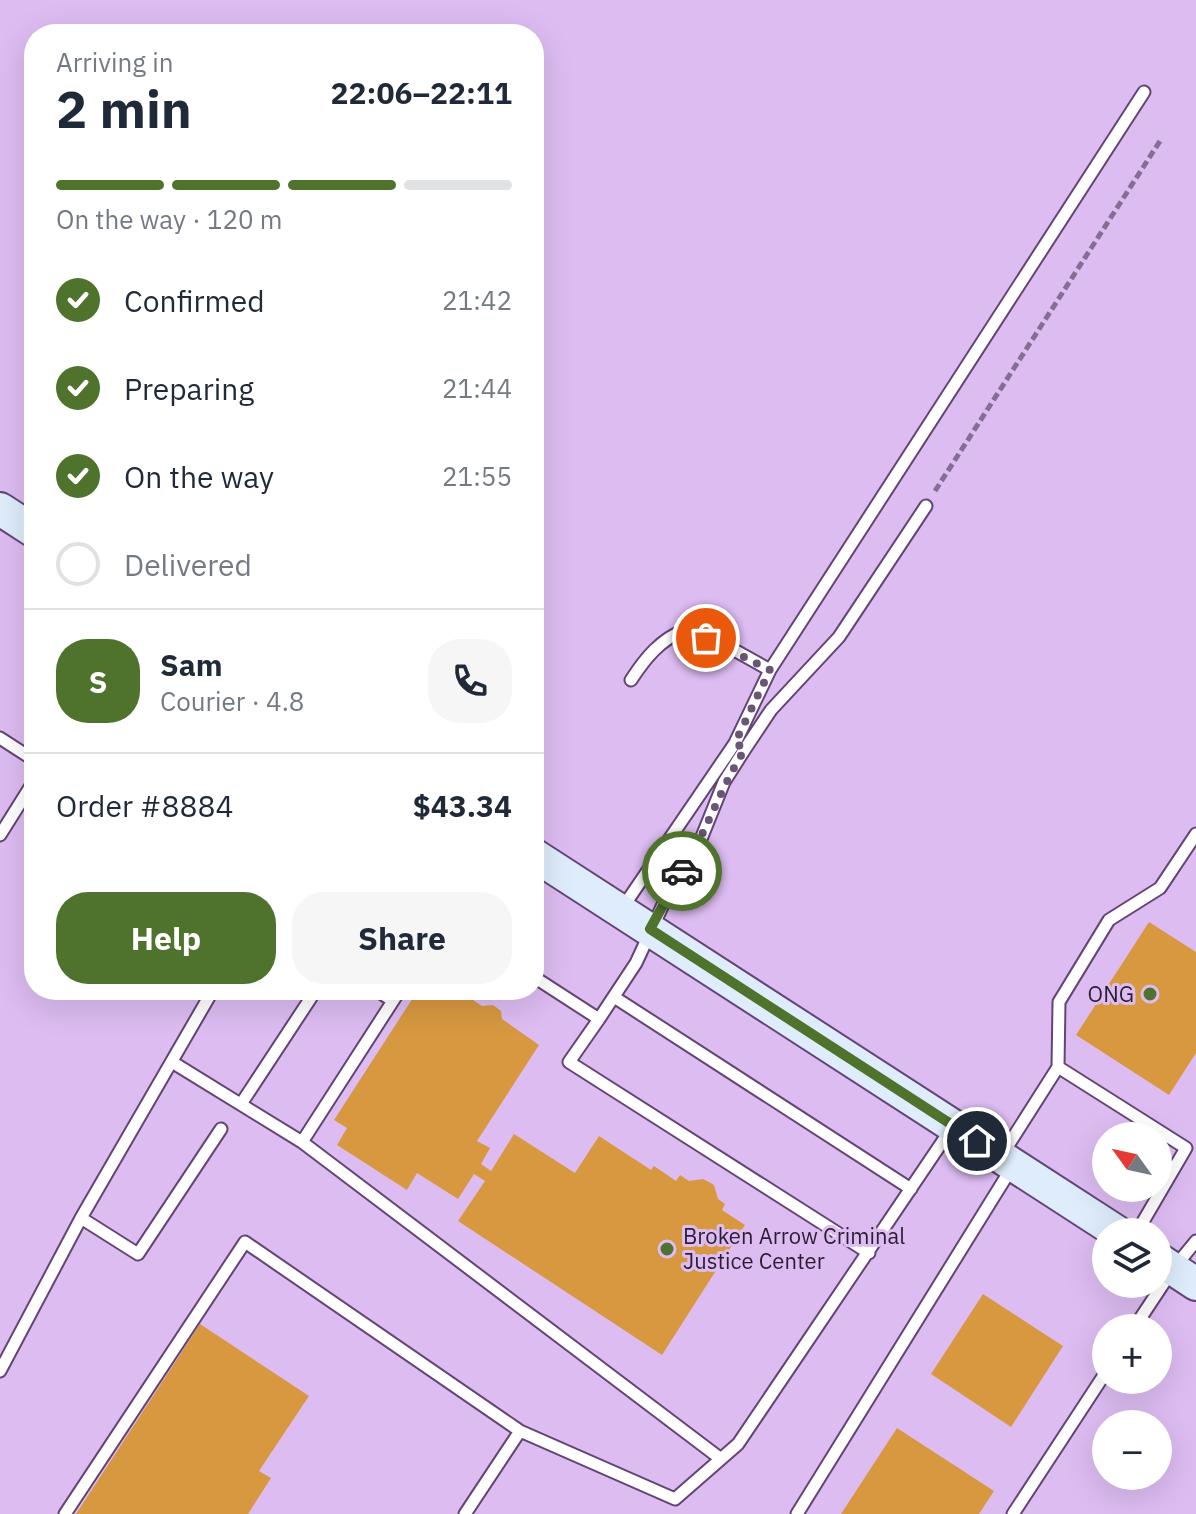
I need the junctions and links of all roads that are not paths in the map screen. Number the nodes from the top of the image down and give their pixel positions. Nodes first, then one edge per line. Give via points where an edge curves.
1 (1144, 92) dead end
2 (926, 506) road end
3 (0, 509) edge
4 (24, 525) edge
5 (770, 670) junction
6 (631, 680) dead end
7 (0, 738) edge
8 (740, 746) junction
9 (24, 754) edge
10 (24, 797) edge
11 (1196, 834) edge
12 (0, 835) edge
13 (544, 861) edge
14 (621, 910) junction
15 (650, 929) junction
16 (544, 983) edge
17 (614, 997) junction
18 (207, 1000) edge
19 (309, 1000) edge
20 (394, 1000) edge
21 (599, 1019) junction
22 (172, 1062) junction
23 (1058, 1067) junction
24 (241, 1104) junction
25 (953, 1125) junction
26 (221, 1129) dead end
27 (302, 1142) junction
28 (1007, 1160) junction
29 (911, 1189) junction
30 (81, 1218) junction
31 (1096, 1218) edge
32 (1145, 1218) edge
33 (1196, 1241) edge
34 (869, 1253) junction
35 (1176, 1271) edge
36 (1144, 1314) edge
37 (0, 1371) edge
38 (1092, 1393) edge
39 (520, 1431) junction
40 (721, 1459) junction
41 (65, 1514) edge
42 (465, 1514) edge
43 (797, 1514) edge
44 (1013, 1514) edge

1 - 5 lane
2 - 8 lane via 839,637
3 - 4 street
5 - 6 lane via 686,629 648,654
5 - 8 lane
7 - 9 lane
8 - 14 lane
8 - 15 lane via 699,844
10 - 12 lane
11 - 23 lane via 1160,888 1109,920 1059,1002
13 - 14 street
14 - 15 street
15 - 17 lane
15 - 25 street
16 - 21 lane
17 - 21 lane
17 - 29 lane
18 - 22 lane
19 - 24 lane
20 - 27 lane
21 - 34 lane via 569,1062
22 - 24 lane
22 - 30 lane
23 - 28 lane
23 - 32 lane via 1186,1148
24 - 27 lane
25 - 28 street
25 - 29 lane
26 - 30 lane via 138,1254
27 - 40 lane
28 - 31 street
28 - 43 lane
29 - 34 lane
30 - 37 lane
33 - 35 lane
34 - 40 lane via 738,1444
35 - 36 lane
38 - 44 lane
39 - 40 lane via 675,1499
39 - 41 lane via 245,1242
39 - 42 lane

